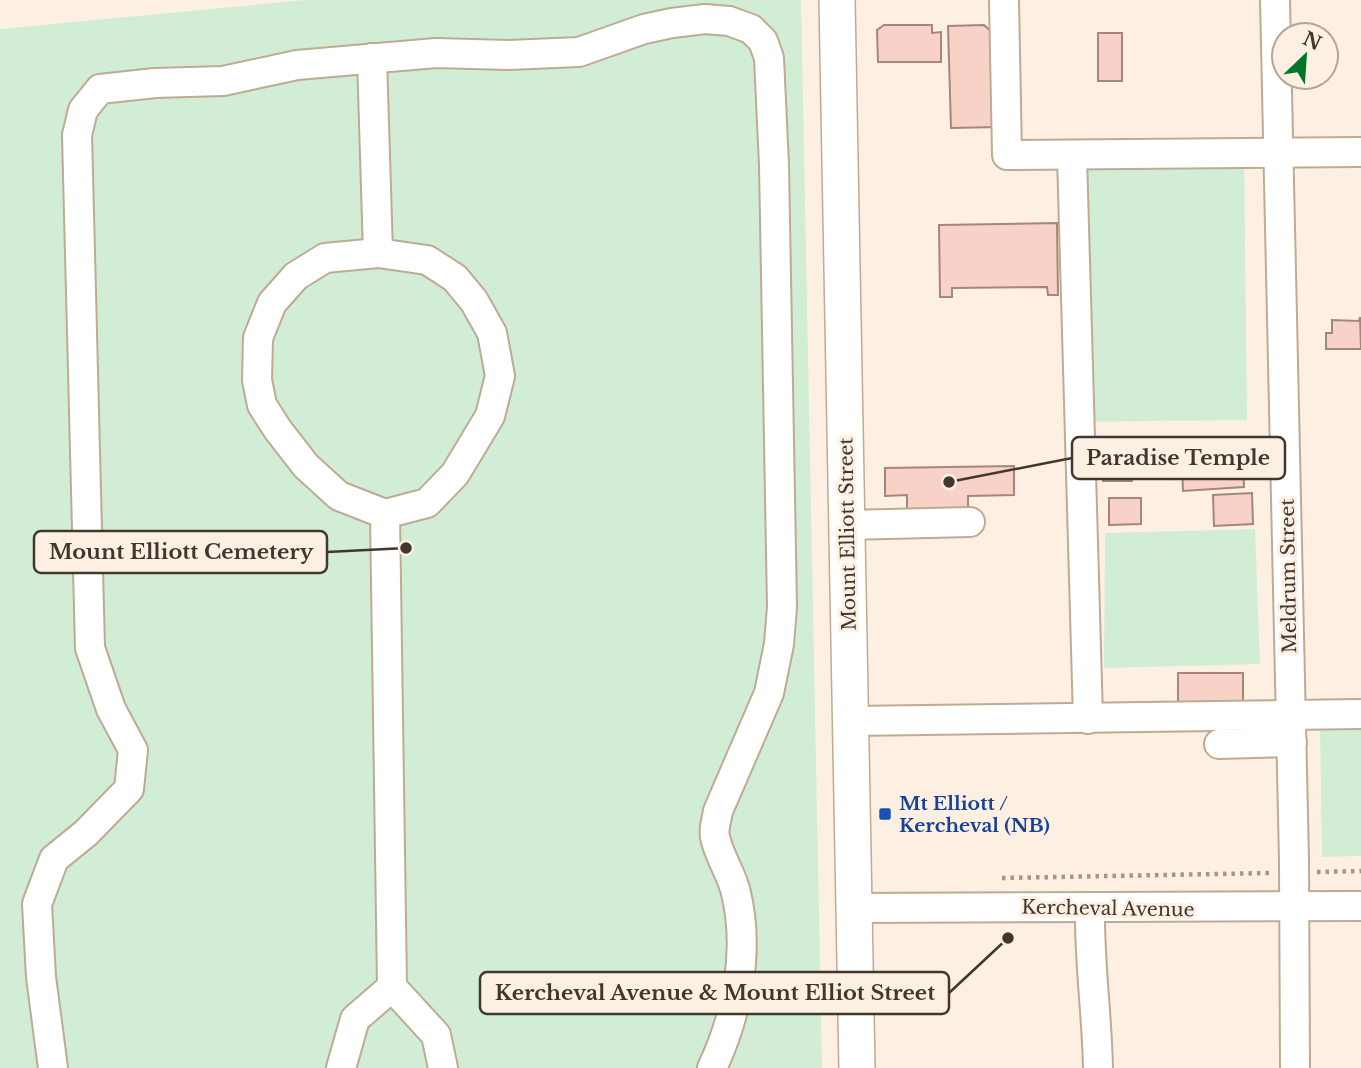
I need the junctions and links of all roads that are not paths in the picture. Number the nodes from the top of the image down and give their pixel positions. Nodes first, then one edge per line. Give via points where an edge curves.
1 (837, 0) edge
2 (1004, 0) edge
3 (1275, 0) edge
4 (372, 58) junction
5 (1361, 152) edge
6 (1278, 154) junction
7 (1072, 156) junction
8 (378, 254) junction
9 (385, 514) junction
10 (970, 522) dead end
11 (847, 525) junction
12 (1361, 713) edge
13 (1088, 719) junction
14 (851, 721) junction
15 (1291, 728) junction
16 (1219, 744) dead end
17 (1361, 906) edge
18 (1090, 907) junction
19 (1295, 907) junction
20 (855, 908) junction
21 (392, 987) junction
22 (53, 1068) edge
23 (341, 1068) edge
24 (443, 1068) edge
25 (712, 1068) edge
26 (857, 1068) edge
27 (1098, 1068) edge
28 (1295, 1068) edge

1 - 11 main road, Mount Elliott Street
2 - 7 street via 1007,155
3 - 6 street, Meldrum Street
4 - 8 street
4 - 22 street via 297,65 223,81 100,89 83,110 77,135 90,648 111,709 133,750 129,789 54,859 37,904
4 - 25 street via 579,52 645,29 705,19 751,29 763,41 769,58 782,607 769,693 715,825 714,836 736,893 740,955 738,989
5 - 6 street
6 - 7 street
6 - 15 street, Meldrum Street
7 - 13 street
8 - 9 street via 427,260 455,278 492,333 500,376 490,416 455,474 427,503
8 - 9 street via 325,258 296,276 272,303 258,338 257,380 261,405 306,466 339,496
9 - 21 street
10 - 11 street
11 - 14 main road, Mount Elliott Street
12 - 15 street
13 - 14 street
13 - 15 street
14 - 20 main road, Mount Elliott Street
15 - 16 street
15 - 19 street, Meldrum Street
17 - 19 street, Kercheval Avenue
18 - 19 street, Kercheval Avenue
18 - 20 street, Kercheval Avenue
18 - 27 street
19 - 28 street, Meldrum Street
20 - 26 main road, Mount Elliott Street
21 - 23 street via 355,1019
21 - 24 street via 436,1035

